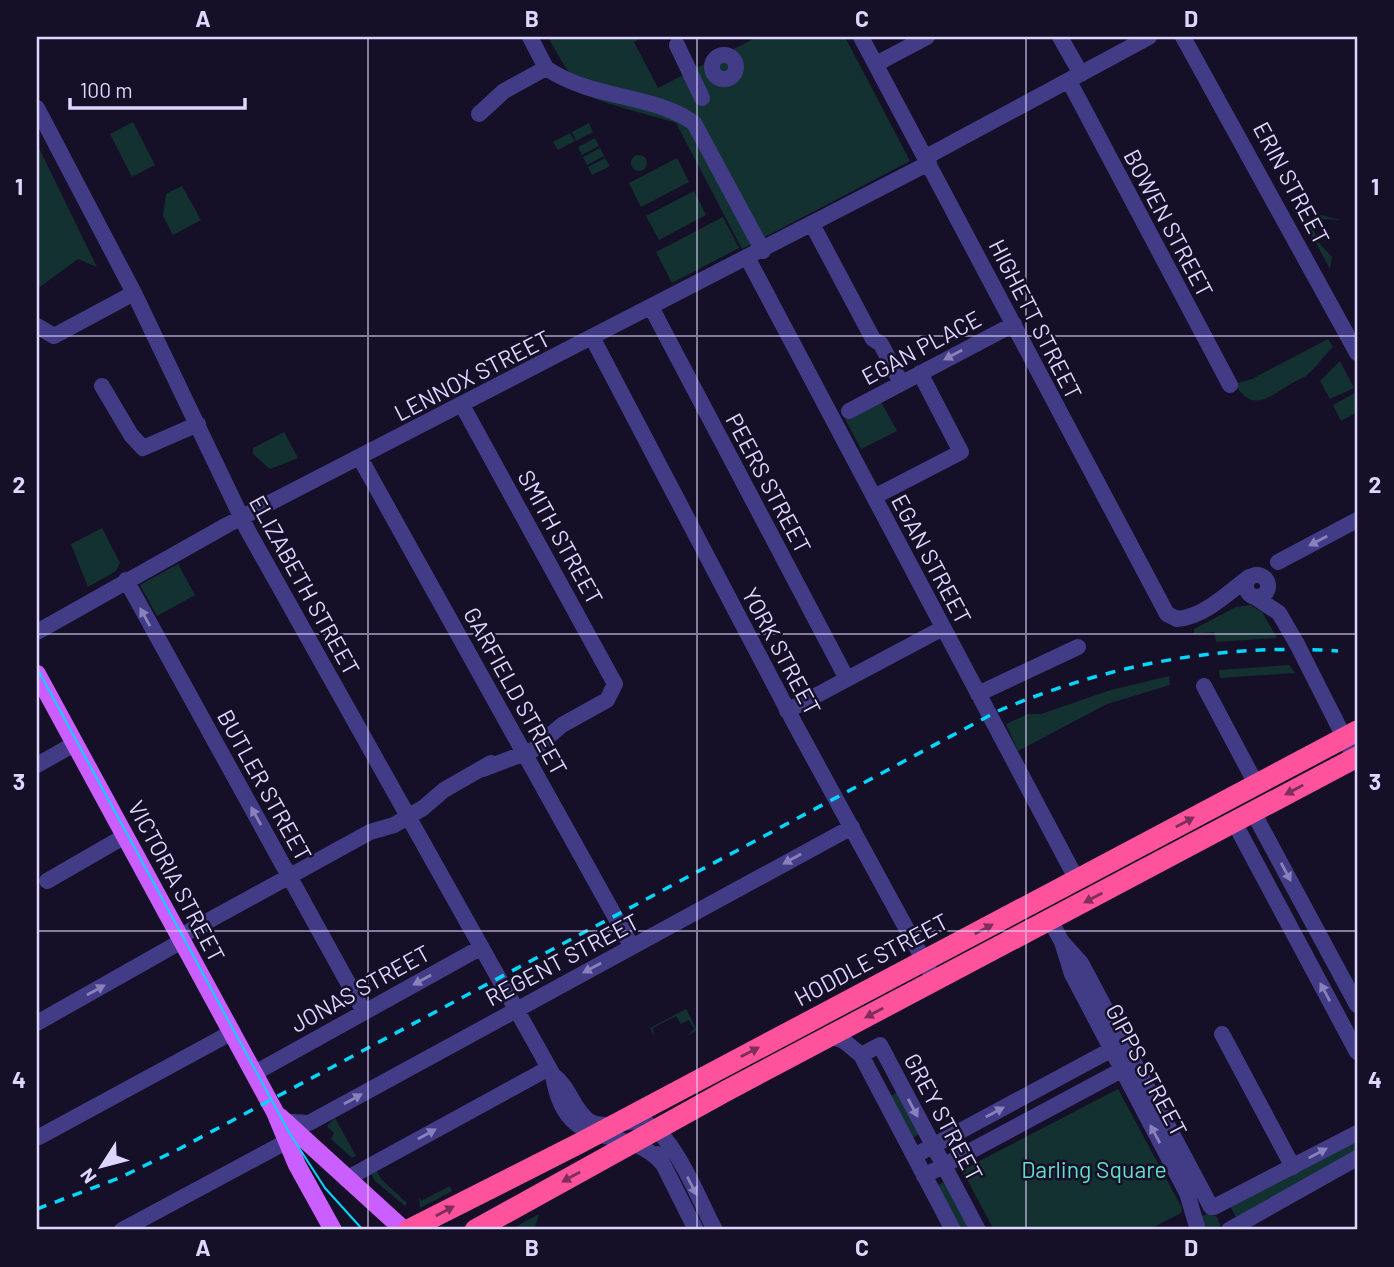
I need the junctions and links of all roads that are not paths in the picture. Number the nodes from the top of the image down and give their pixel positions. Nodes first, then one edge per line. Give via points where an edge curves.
1 (530, 37) edge
2 (861, 37) edge
3 (927, 37) edge
4 (1060, 37) edge
5 (1149, 37) edge
6 (1183, 37) edge
7 (677, 45) dead end
8 (876, 64) junction
9 (546, 68) junction
10 (717, 77) dead end
11 (1075, 78) junction
12 (702, 98) junction
13 (37, 108) edge
14 (479, 114) dead end
15 (694, 122) junction
16 (928, 160) junction
17 (813, 226) junction
18 (763, 251) junction
19 (748, 258) junction
20 (134, 293) junction
21 (651, 307) junction
22 (1014, 324) junction
23 (37, 326) edge
24 (593, 339) junction
25 (1357, 353) edge
26 (920, 373) junction
27 (901, 383) junction
28 (1230, 385) dead end
29 (102, 386) dead end
30 (462, 405) junction
31 (849, 411) dead end
32 (198, 424) junction
33 (360, 458) junction
34 (874, 497) junction
35 (242, 517) junction
36 (1357, 520) edge
37 (1278, 562) dead end
38 (1249, 578) junction
39 (126, 580) junction
40 (1266, 580) junction
41 (1253, 596) junction
42 (1222, 599) junction
43 (1286, 623) junction
44 (943, 628) junction
45 (37, 632) edge
46 (1078, 647) dead end
47 (37, 674) edge
48 (846, 679) junction
49 (1204, 686) dead end
50 (37, 692) edge
51 (978, 694) junction
52 (788, 710) junction
53 (1350, 734) edge
54 (69, 747) junction
55 (522, 748) junction
56 (1356, 758) edge
57 (37, 765) edge
58 (1256, 784) junction
59 (103, 795) junction
60 (406, 812) junction
61 (1244, 817) junction
62 (852, 827) junction
63 (125, 836) junction
64 (289, 876) junction
65 (1077, 880) junction
66 (47, 881) dead end
67 (1050, 920) junction
68 (181, 939) junction
69 (632, 947) junction
70 (480, 948) junction
71 (924, 961) junction
72 (935, 982) junction
73 (215, 1003) junction
74 (1357, 1005) edge
75 (515, 1010) junction
76 (364, 1012) junction
77 (37, 1023) edge
78 (1222, 1034) dead end
79 (227, 1035) junction
80 (831, 1036) junction
81 (1117, 1046) junction
82 (1357, 1052) edge
83 (861, 1055) junction
84 (262, 1069) junction
85 (551, 1071) junction
86 (1132, 1073) junction
87 (678, 1089) junction
88 (275, 1112) junction
89 (292, 1122) junction
90 (654, 1129) junction
91 (602, 1130) junction
92 (1357, 1133) edge
93 (39, 1136) dead end
94 (303, 1138) junction
95 (631, 1143) junction
96 (282, 1144) junction
97 (934, 1145) junction
98 (914, 1156) junction
99 (1357, 1158) edge
100 (663, 1164) junction
101 (298, 1165) junction
102 (944, 1165) junction
103 (1293, 1167) junction
104 (924, 1176) junction
105 (346, 1179) junction
106 (1213, 1207) junction
107 (1196, 1222) edge
108 (122, 1230) edge
109 (333, 1230) edge
110 (406, 1230) edge
111 (475, 1230) edge
112 (696, 1230) edge
113 (715, 1230) edge
114 (953, 1230) edge
115 (978, 1230) edge
116 (1180, 1230) edge
117 (1228, 1230) edge

1 - 9 street
2 - 8 street, HIGHETT STREET
3 - 8 street
4 - 11 street, BOWEN STREET
5 - 11 street, LENNOX STREET
6 - 25 street, ERIN STREET
7 - 12 street
8 - 16 street, HIGHETT STREET
9 - 14 street via 504,91
9 - 15 street via 583,88 660,106
10 - 12 street
11 - 16 street, LENNOX STREET
11 - 28 street, BOWEN STREET
12 - 15 street
13 - 20 street, ELIZABETH STREET
15 - 18 street
16 - 17 street, LENNOX STREET
16 - 22 street, HIGHETT STREET
17 - 18 street, LENNOX STREET
17 - 27 street
18 - 19 street, LENNOX STREET
19 - 21 street, LENNOX STREET
19 - 34 street, EGAN STREET
20 - 23 street via 54,336
20 - 32 street, ELIZABETH STREET
21 - 24 street, LENNOX STREET
21 - 48 street, PEERS STREET
22 -> 26 street, EGAN PLACE
22 - 42 street, HIGHETT STREET via 1164,609 1175,619 1183,619
24 - 30 street, LENNOX STREET
24 - 52 street, YORK STREET
26 - 27 street, EGAN PLACE
26 - 34 street via 961,453
27 - 31 street, EGAN PLACE
29 - 32 street via 143,448
30 - 33 street, LENNOX STREET
30 - 55 street, SMITH STREET via 612,677 613,692 607,700
32 - 35 street, ELIZABETH STREET
33 - 35 street, LENNOX STREET
33 - 55 street, GARFIELD STREET
34 - 44 street, EGAN STREET
35 - 39 street, LENNOX STREET
35 - 60 street, ELIZABETH STREET
36 -> 37 street
38 - 40 street via 1259,575
38 - 41 street via 1246,589
38 - 42 street
39 - 45 street, LENNOX STREET
64 -> 39 street, BUTLER STREET
40 - 41 street via 1266,592
40 - 43 street
41 - 42 street
41 - 43 street via 1276,609
43 - 53 street, bridge
44 - 48 street
44 - 51 street, EGAN STREET
46 - 51 street
47 - 59 main road, VICTORIA STREET
48 - 52 street
49 - 58 street
50 - 54 main road
51 - 65 street, EGAN STREET
52 - 62 street, YORK STREET
53 - 56 street
53 - 58 highway, HODDLE STREET
54 - 57 street
54 - 59 main road
55 - 60 street via 418,799
55 - 69 street, GARFIELD STREET
56 -> 61 highway
65 -> 58 highway, HODDLE STREET
59 - 63 main road, VICTORIA STREET
60 - 64 street
60 - 70 street, ELIZABETH STREET
61 -> 67 highway
61 -> 74 street
82 -> 61 street
62 -> 69 street, REGENT STREET
62 - 71 street, YORK STREET
63 - 66 street
63 - 68 main road, VICTORIA STREET
64 - 68 street
64 - 76 street, BUTLER STREET
71 -> 65 highway, HODDLE STREET
67 - 72 highway
67 - 81 street, GIPPS STREET
68 - 73 main road, VICTORIA STREET
77 -> 68 street
69 -> 75 street, REGENT STREET
70 - 75 street, ELIZABETH STREET
70 -> 76 street, JONAS STREET
71 - 72 street, YORK STREET
87 -> 71 highway, HODDLE STREET
72 -> 80 highway
73 - 79 main road
73 - 84 main road via 238,1028
73 - 88 main road, VICTORIA STREET
75 - 85 street, ELIZABETH STREET
89 -> 75 street, REGENT STREET via 309,1123
76 - 84 street, JONAS STREET
78 - 103 street
79 - 93 street
79 - 96 main road
80 - 83 street, GREY STREET
80 - 90 highway
81 - 86 street, GIPPS STREET
97 -> 81 street
83 -> 97 street, GREY STREET via 880,1045
83 - 98 street, GREY STREET
84 - 89 main road
85 - 91 street, ELIZABETH STREET via 556,1093 571,1119
105 -> 85 street
86 - 102 street
86 - 106 street, GIPPS STREET
107 -> 86 street, GIPPS STREET
87 - 90 street via 663,1106
87 - 91 highway, HODDLE STREET
88 - 94 main road, VICTORIA STREET
88 - 101 main road, VICTORIA STREET
89 - 94 main road
90 - 91 street via 638,1122
90 - 95 highway
90 - 100 street via 653,1145
90 -> 113 street via 670,1143
91 - 95 street, ELIZABETH STREET
110 -> 91 highway, HODDLE STREET
103 -> 92 street
94 - 105 main road, VICTORIA STREET
95 - 100 street, ELIZABETH STREET via 650,1151
95 -> 111 highway
96 - 101 main road
96 - 108 street
97 - 98 street
97 - 102 street, GREY STREET
98 - 104 street, GREY STREET
99 - 117 street
100 - 112 street
101 - 109 main road, VICTORIA STREET
102 - 104 street
102 - 115 street, GREY STREET
103 - 106 street
104 - 114 street, GREY STREET
105 - 110 main road, VICTORIA STREET
106 - 107 street via 1202,1209
106 - 117 street, GIPPS STREET
107 - 116 street

